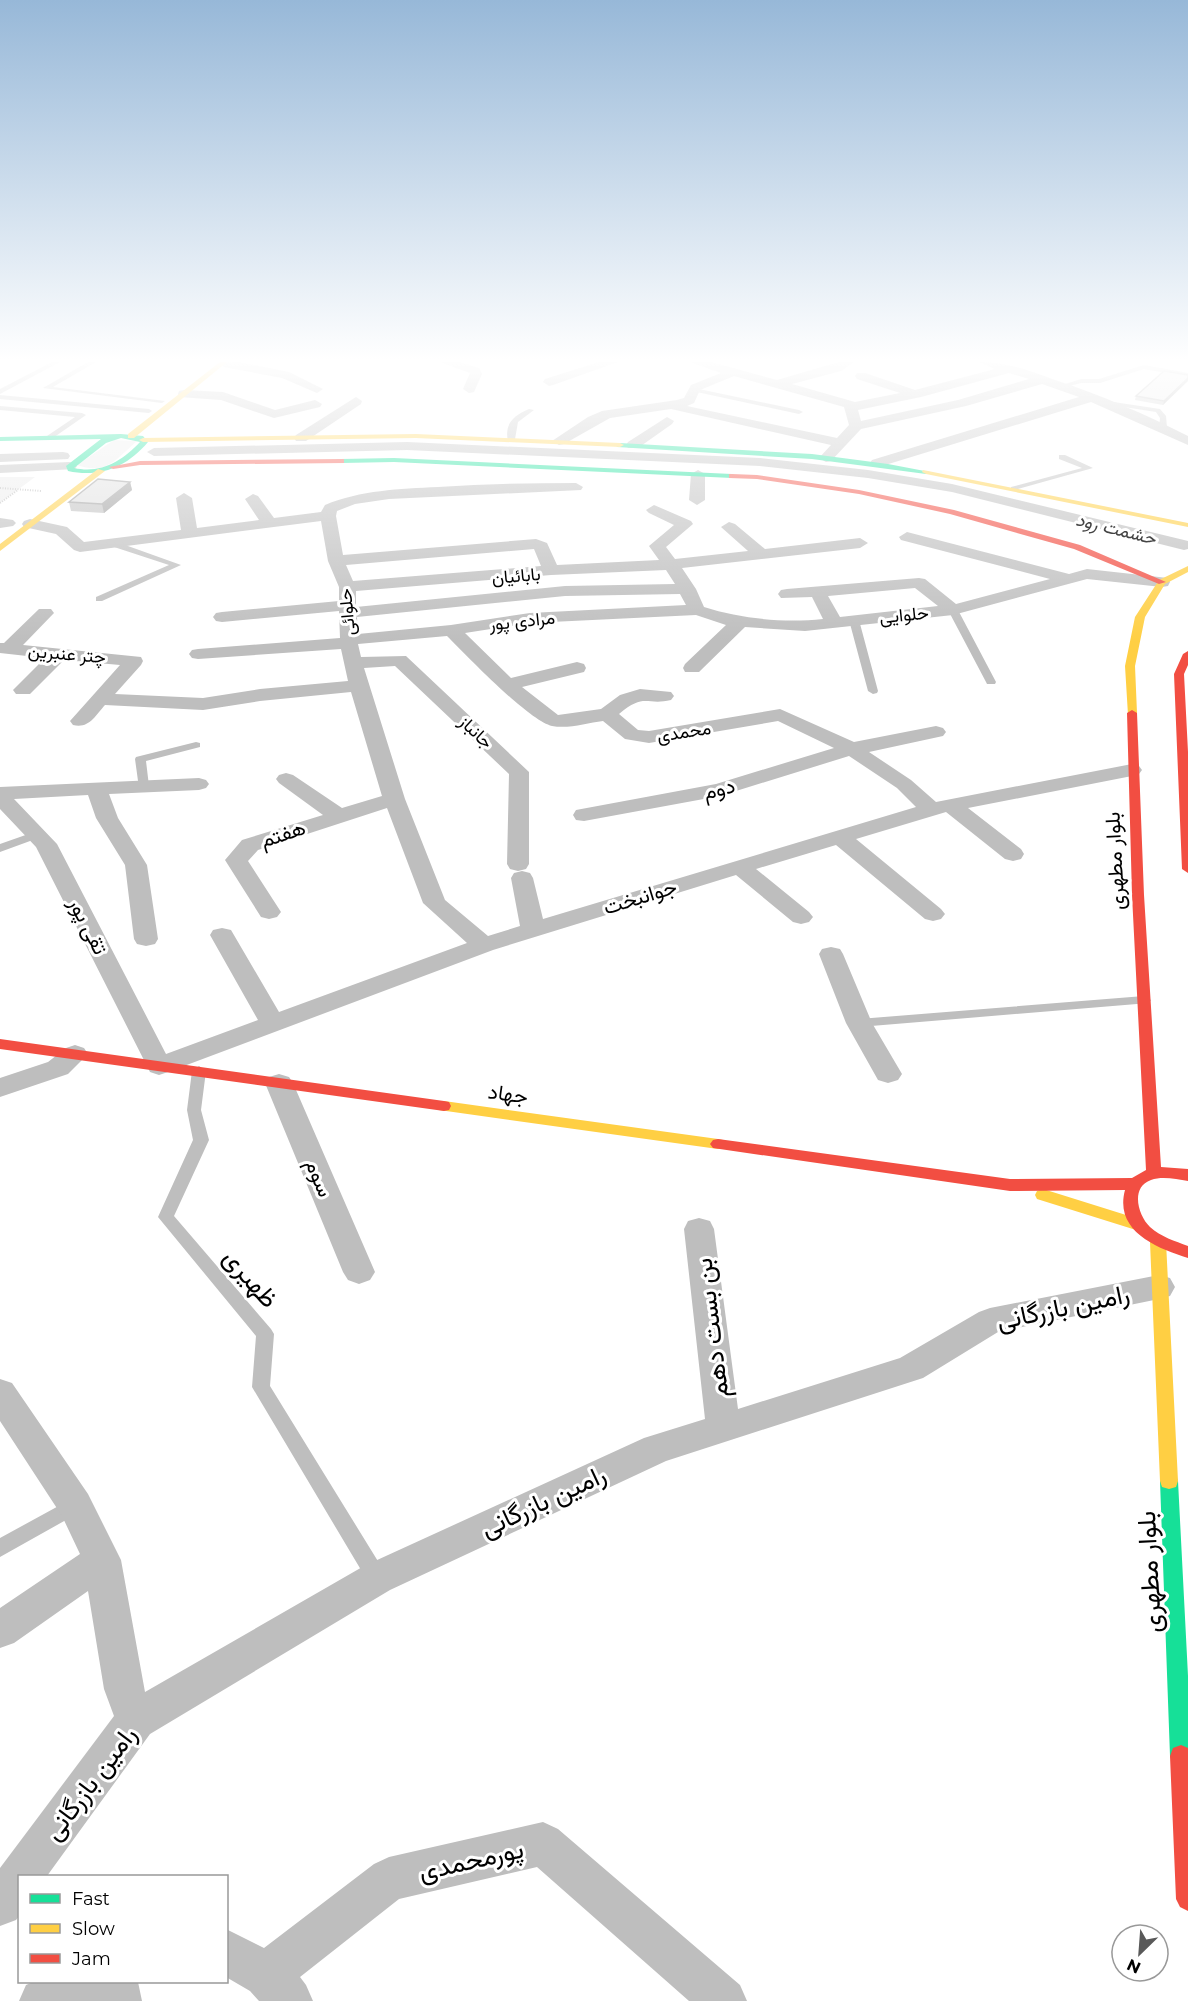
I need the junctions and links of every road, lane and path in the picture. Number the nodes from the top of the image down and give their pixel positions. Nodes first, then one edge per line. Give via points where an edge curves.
1 (87, 455) edge
2 (127, 455) edge
3 (803, 455) edge
4 (829, 455) edge
5 (902, 455) edge
6 (1062, 457) dead end
7 (826, 458) junction
8 (877, 463) junction
9 (0, 469) edge
10 (72, 469) junction
11 (107, 469) junction
12 (698, 474) junction
13 (576, 487) dead end
14 (0, 488) edge
15 (19, 489) junction
16 (1014, 489) junction
17 (49, 492) joint
18 (184, 498) dead end
19 (254, 499) dead end
20 (697, 500) dead end
21 (0, 503) edge
22 (654, 510) dead end
23 (328, 516) junction
24 (1188, 520) edge
25 (1169, 521) junction
26 (11, 523) edge
27 (270, 524) junction
28 (1188, 525) edge
29 (729, 527) dead end
30 (190, 534) junction
31 (907, 537) dead end
32 (111, 543) junction
33 (860, 543) dead end
34 (1077, 547) junction
35 (0, 548) edge
36 (761, 554) junction
37 (336, 561) junction
38 (669, 565) junction
39 (1188, 569) edge
40 (551, 570) junction
41 (1067, 578) junction
42 (1162, 582) junction
43 (688, 590) junction
44 (817, 592) junction
45 (787, 594) dead end
46 (99, 599) dead end
47 (348, 602) junction
48 (697, 610) junction
49 (953, 610) junction
50 (45, 613) dead end
51 (222, 617) dead end
52 (854, 620) junction
53 (741, 621) junction
54 (834, 622) junction
55 (451, 630) junction
56 (349, 641) junction
57 (4, 648) edge
58 (58, 654) junction
59 (198, 654) dead end
60 (1188, 654) edge
61 (354, 663) junction
62 (577, 668) dead end
63 (692, 668) dead end
64 (991, 682) dead end
65 (507, 685) junction
66 (359, 686) junction
67 (23, 690) dead end
68 (873, 691) dead end
69 (664, 696) dead end
70 (100, 699) junction
71 (607, 714) junction
72 (80, 722) dead end
73 (936, 732) dead end
74 (195, 745) dead end
75 (852, 748) junction
76 (1132, 770) junction
77 (286, 779) dead end
78 (199, 784) dead end
79 (143, 786) junction
80 (96, 788) junction
81 (0, 795) edge
82 (394, 799) junction
83 (941, 807) junction
84 (584, 815) dead end
85 (339, 816) junction
86 (37, 835) junction
87 (839, 836) junction
88 (0, 848) edge
89 (1013, 854) dead end
90 (740, 866) junction
91 (1188, 869) edge
92 (269, 912) dead end
93 (933, 914) dead end
94 (801, 917) dead end
95 (533, 930) junction
96 (222, 935) dead end
97 (146, 939) dead end
98 (484, 945) junction
99 (831, 954) dead end
100 (1144, 1000) junction
101 (859, 1023) junction
102 (273, 1024) junction
103 (0, 1044) edge
104 (75, 1054) junction
105 (159, 1066) junction
106 (199, 1071) junction
107 (888, 1074) dead end
108 (279, 1083) junction
109 (0, 1088) edge
110 (1154, 1174) junction
111 (1188, 1175) edge
112 (1134, 1184) junction
113 (1010, 1185) junction
114 (1136, 1224) junction
115 (699, 1229) dead end
116 (1158, 1242) junction
117 (1188, 1252) edge
118 (359, 1272) dead end
119 (1159, 1287) junction
120 (4, 1408) edge
121 (723, 1428) junction
122 (75, 1505) junction
123 (0, 1548) edge
124 (102, 1560) junction
125 (377, 1578) junction
126 (0, 1630) edge
127 (136, 1720) junction
128 (21, 1875) edge
129 (18, 1880) edge
130 (1188, 1899) edge
131 (0, 1904) edge
132 (228, 1952) edge
133 (103, 1983) edge
134 (115, 1983) edge
135 (278, 1988) edge
136 (42, 2001) edge
137 (120, 2001) edge
138 (724, 2001) edge

1 - 10 main road
2 - 11 main road
3 - 7 main road
4 - 7 street
5 - 8 street
6 - 16 lane via 1089,468
7 - 8 main road
8 - 16 main road
9 - 10 street
10 - 11 main road
10 - 17 main road
11 - 12 main road via 140,463 394,460
11 - 26 main road
12 - 20 street
12 - 34 main road via 757,477 859,492 951,512
13 - 23 street via 500,487 400,494 343,502 330,507
14 - 15 path
15 - 17 path
15 - 21 path
16 - 25 main road
18 - 30 street
19 - 27 street
22 - 38 street via 685,524 657,546
23 - 27 street
23 - 37 street, حلوائی
24 - 25 lane
25 - 28 main road
26 - 32 street via 62,530 80,547
26 - 35 main road
27 - 30 street
29 - 36 street
30 - 32 street
31 - 41 street
32 - 46 lane via 177,565
33 - 36 street
34 - 41 street via 1082,562
34 - 42 main road
36 - 38 street
37 - 40 street via 536,544 541,546
37 - 47 street, حلوائی
38 - 40 street
38 - 43 street
39 - 42 main road
40 - 47 street
41 - 42 street, حلوایی via 1087,574
41 - 49 street, حلوایی
42 - 76 main road, بلوار مطهری via 1140,617 1130,666
43 - 47 street, بابائیان via 565,591
43 - 48 street
44 - 45 street
44 - 49 street via 919,583
44 - 54 street
47 - 51 street
47 - 56 street, حلوائی
48 - 53 street, حلوایی
48 - 55 street, مرادی پور via 530,618
49 - 52 street, حلوایی
49 - 64 lane
50 - 57 street
52 - 54 street, حلوایی
52 - 68 lane
53 - 54 street, حلوایی via 805,626
53 - 63 street
55 - 56 street, مرادی پور
55 - 65 street
56 - 59 street, مرادی پور
56 - 61 street, حلوائی
57 - 58 street, چتر عنبرین
58 - 67 street
58 - 70 street, چتر عنبرین via 134,661
60 - 91 main road via 1179,674
61 - 66 street, حلوائی
61 - 95 street, جانباز via 399,660 519,772 520,871
62 - 65 street
65 - 71 street via 553,720
66 - 70 street via 203,704
66 - 82 street, حلوائی
69 - 71 street via 641,693
70 - 72 street
71 - 75 street, محمدی via 632,735 649,737 780,716
73 - 75 street, دوم
74 - 79 lane via 140,759
75 - 83 street, محمدی
75 - 84 street, دوم via 720,790
76 - 83 street, جوانبخت
76 - 100 main road, بلوار مطهری
77 - 85 street
78 - 79 street
79 - 80 street
80 - 81 street
80 - 97 street via 107,818 136,865
81 - 86 street, تقی پور
82 - 85 street, هفتم
82 - 98 street, حلوائی via 435,903
83 - 87 street, جوانبخت
83 - 89 street, محمدی
85 - 92 street, هفتم via 250,845 237,860
86 - 88 lane
86 - 105 street, تقی پور via 46,844
87 - 90 street, جوانبخت
87 - 93 street
90 - 94 street
90 - 95 street, جوانبخت
95 - 98 street, جوانبخت
96 - 102 street
98 - 102 street, جوانبخت
99 - 101 street
100 - 101 lane
100 - 110 main road, بلوار مطهری
101 - 107 street
102 - 105 street, جوانبخت
103 - 104 main road, جهاد
104 - 105 main road, جهاد
104 - 109 street via 58,1068
105 - 106 main road, جهاد
106 - 108 main road, جهاد
106 - 125 lane, ظهیری via 194,1110 201,1140 166,1218 265,1334 261,1387
108 - 113 main road, جهاد
108 - 118 street, سوم
110 - 111 main road
110 - 112 main road
112 - 113 main road
112 - 114 main road via 1128,1196
113 - 114 main road
114 - 116 main road
115 - 121 street, بن بست دهم
116 - 117 main road
116 - 119 main road, بلوار مطهری
119 - 121 street, رامین بازرگانی via 990,1321 911,1368
119 - 130 main road, بلوار مطهری
120 - 122 street
121 - 125 street, رامین بازرگانی via 656,1449
122 - 123 lane
122 - 124 street
124 - 126 street
124 - 127 street via 124,1689
125 - 127 street, رامین بازرگانی
127 - 128 street, رامین بازرگانی
129 - 131 street, رامین بازرگانی
132 - 135 street
133 - 136 street
134 - 137 street
135 - 138 street, پورمحمدی via 389,1879 543,1844

